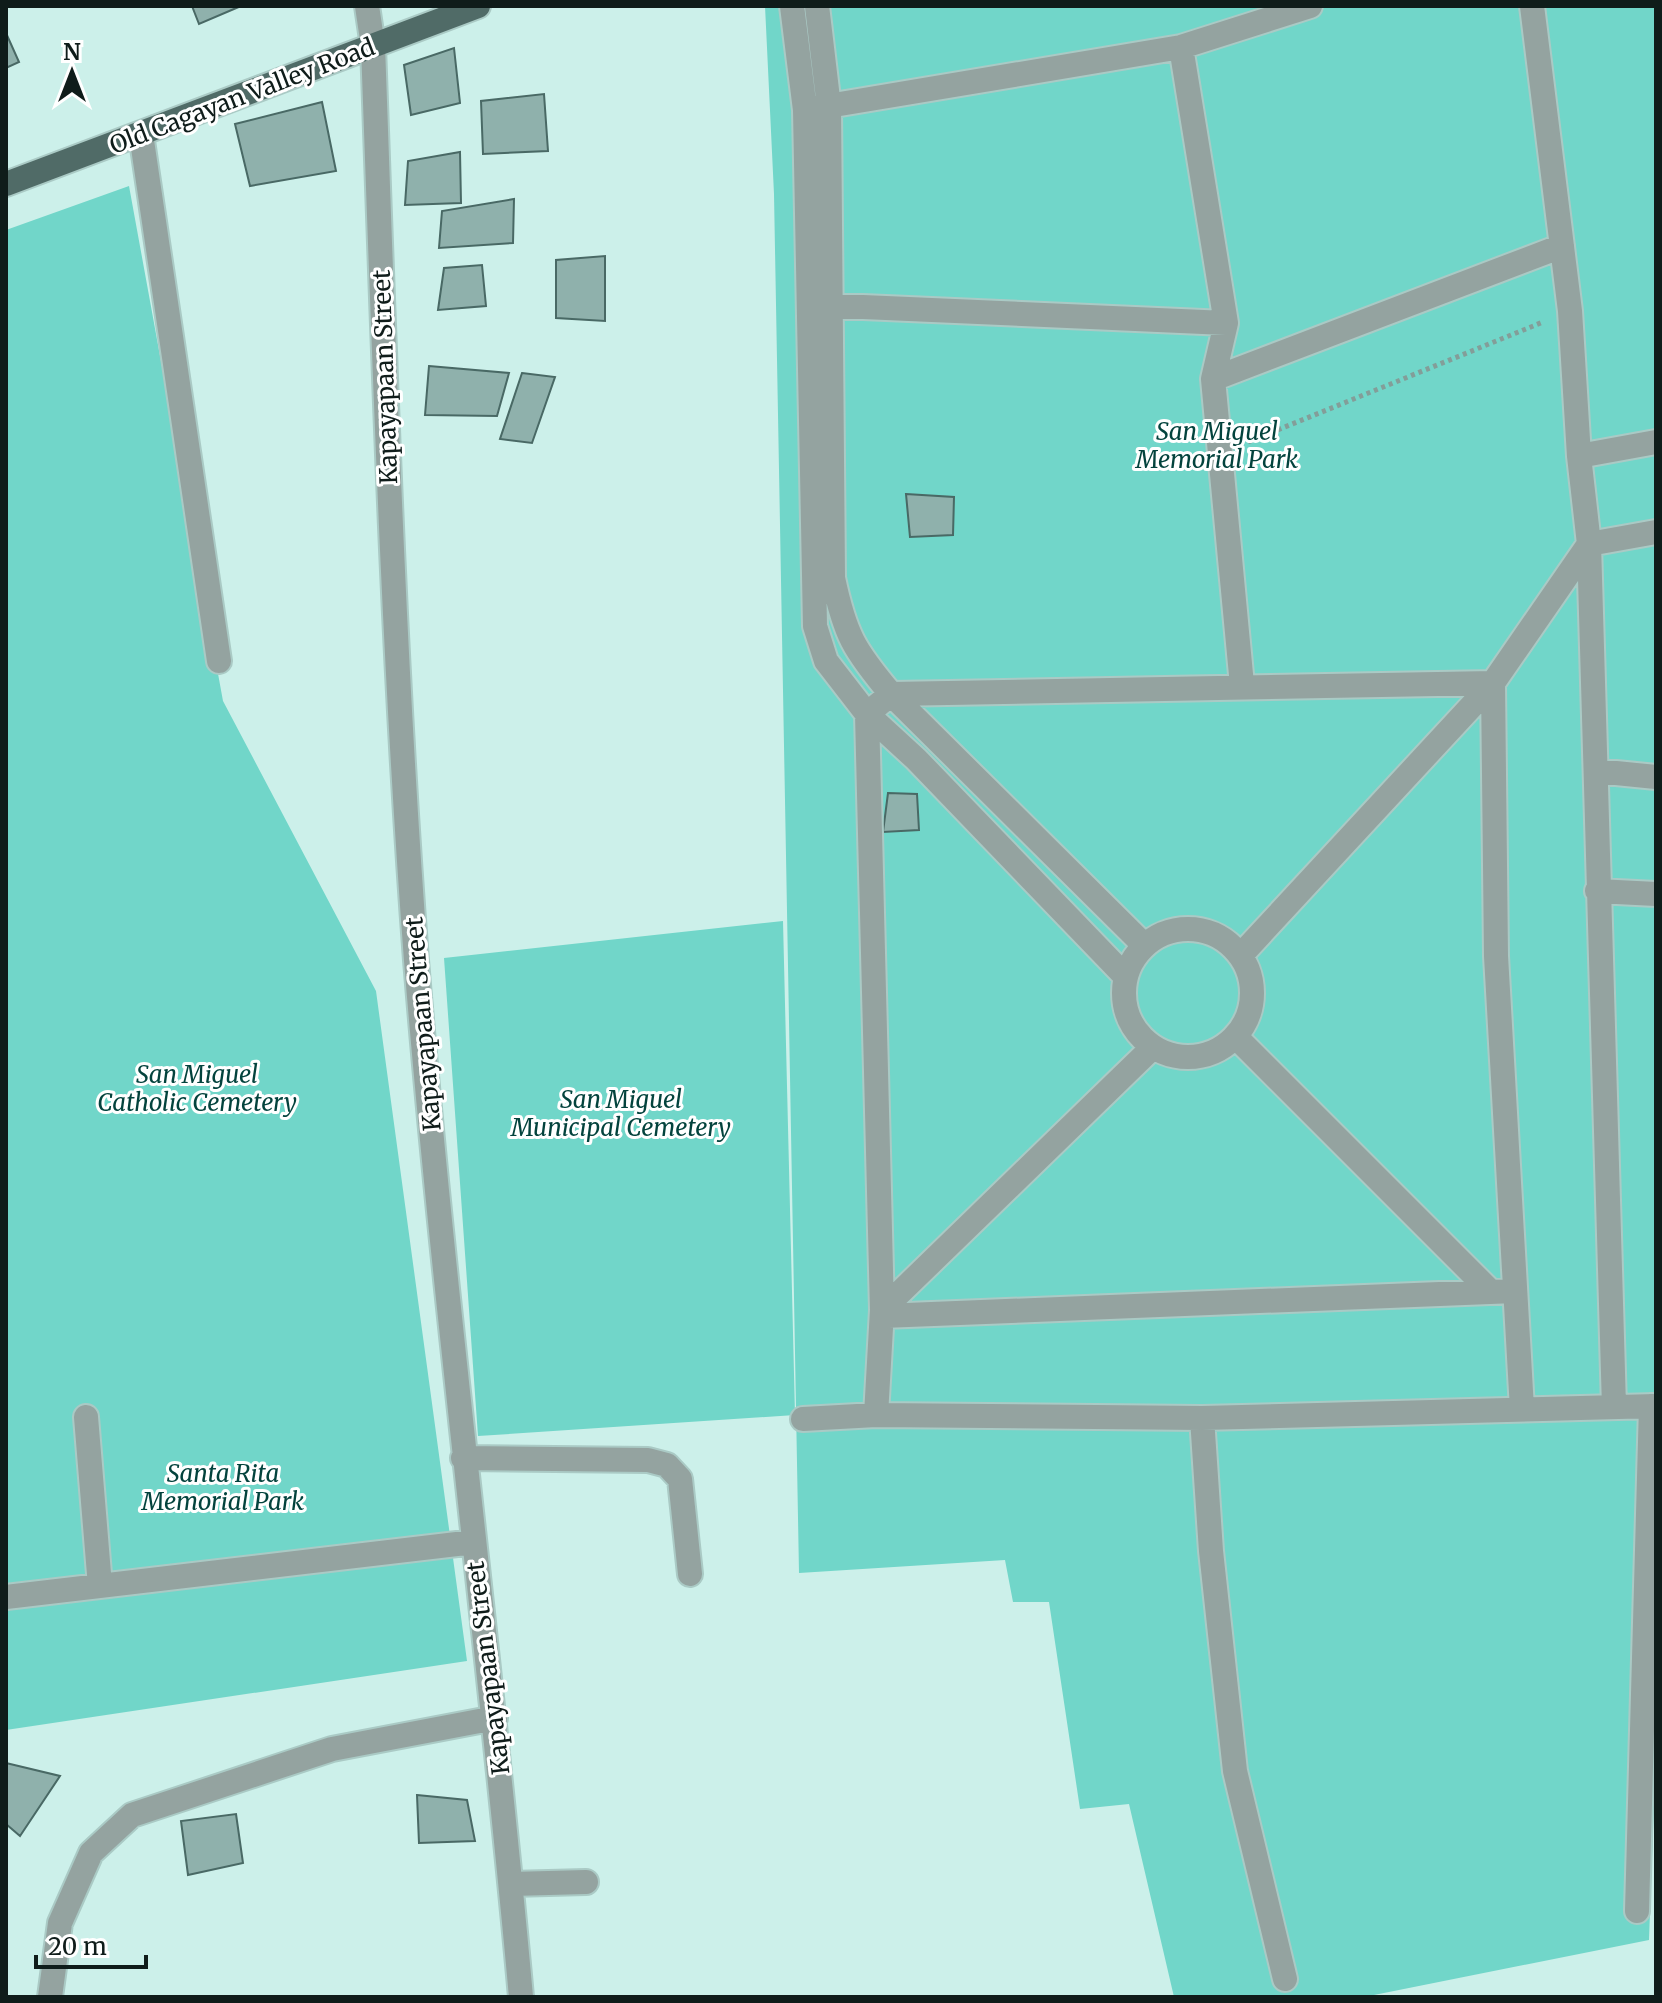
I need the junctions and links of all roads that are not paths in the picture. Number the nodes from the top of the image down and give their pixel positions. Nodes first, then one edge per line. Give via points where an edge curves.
1 (367, 6) edge
2 (478, 6) edge
3 (792, 6) edge
4 (817, 6) edge
5 (1310, 6) edge
6 (1532, 6) edge
7 (373, 46) junction
8 (1181, 47) junction
9 (817, 108) junction
10 (141, 134) junction
11 (6, 184) edge
12 (1562, 246) junction
13 (807, 305) junction
14 (833, 305) junction
15 (1226, 323) junction
16 (1213, 379) junction
17 (1656, 442) edge
18 (1579, 456) junction
19 (1656, 532) edge
20 (1589, 544) junction
21 (219, 661) dead end
22 (1493, 683) junction
23 (1242, 685) junction
24 (891, 694) junction
25 (867, 714) junction
26 (1596, 771) junction
27 (1656, 777) edge
28 (1597, 891) junction
29 (1656, 894) edge
30 (1144, 945) junction
31 (1241, 955) junction
32 (1125, 976) junction
33 (1236, 1037) junction
34 (1153, 1047) junction
35 (1490, 1291) junction
36 (1515, 1291) junction
37 (882, 1313) junction
38 (1653, 1406) edge
39 (1614, 1407) junction
40 (1522, 1409) junction
41 (876, 1415) junction
42 (86, 1417) dead end
43 (1202, 1418) junction
44 (803, 1419) dead end
45 (463, 1458) junction
46 (474, 1542) junction
47 (690, 1574) dead end
48 (100, 1586) junction
49 (6, 1597) edge
50 (495, 1718) junction
51 (586, 1882) dead end
52 (511, 1884) junction
53 (1637, 1911) dead end
54 (1285, 1979) dead end
55 (50, 1997) edge
56 (521, 1997) edge

1 - 7 street, Kapayapaan Street
2 - 7 main road, Old Cagayan Valley Road
3 - 9 street
4 - 9 street
5 - 8 street
6 - 12 street
7 - 10 main road, Old Cagayan Valley Road
7 - 45 street, Kapayapaan Street via 388,458 416,958
8 - 9 street
8 - 15 street
9 - 13 street
9 - 14 street
10 - 11 main road, Old Cagayan Valley Road
10 - 21 street
12 - 16 street
12 - 18 street
13 - 14 street
13 - 25 street via 815,626 826,661
14 - 15 street
14 - 24 street via 833,578 843,626 856,653
15 - 16 street
16 - 23 street
17 - 18 street
18 - 20 street
19 - 20 street
20 - 22 street
20 - 26 street
22 - 23 street
22 - 31 street
22 - 36 street via 1496,956
23 - 24 street
24 - 25 street
24 - 30 street
25 - 32 street
25 - 37 street
26 - 27 street
26 - 28 street
28 - 29 street
28 - 39 street
30 - 31 street via 1162,933 1205,930 1225,939
30 - 32 street
31 - 33 street via 1249,970 1252,1006
32 - 34 street via 1124,1003 1134,1028
33 - 34 street via 1217,1051 1196,1057 1173,1056
33 - 35 street
34 - 37 street
35 - 36 street
35 - 37 street
36 - 40 street
37 - 41 street
38 - 39 street
38 - 53 street
39 - 40 street
40 - 43 street
41 - 43 street
41 - 44 street
42 - 48 street
43 - 54 street via 1235,1771
45 - 46 street, Kapayapaan Street
45 - 47 street via 648,1460 667,1465 680,1479
46 - 48 street
46 - 50 street, Kapayapaan Street
48 - 49 street
50 - 52 street, Kapayapaan Street
50 - 55 street via 332,1749 132,1815 91,1853 60,1923
51 - 52 street
52 - 56 street, Kapayapaan Street

